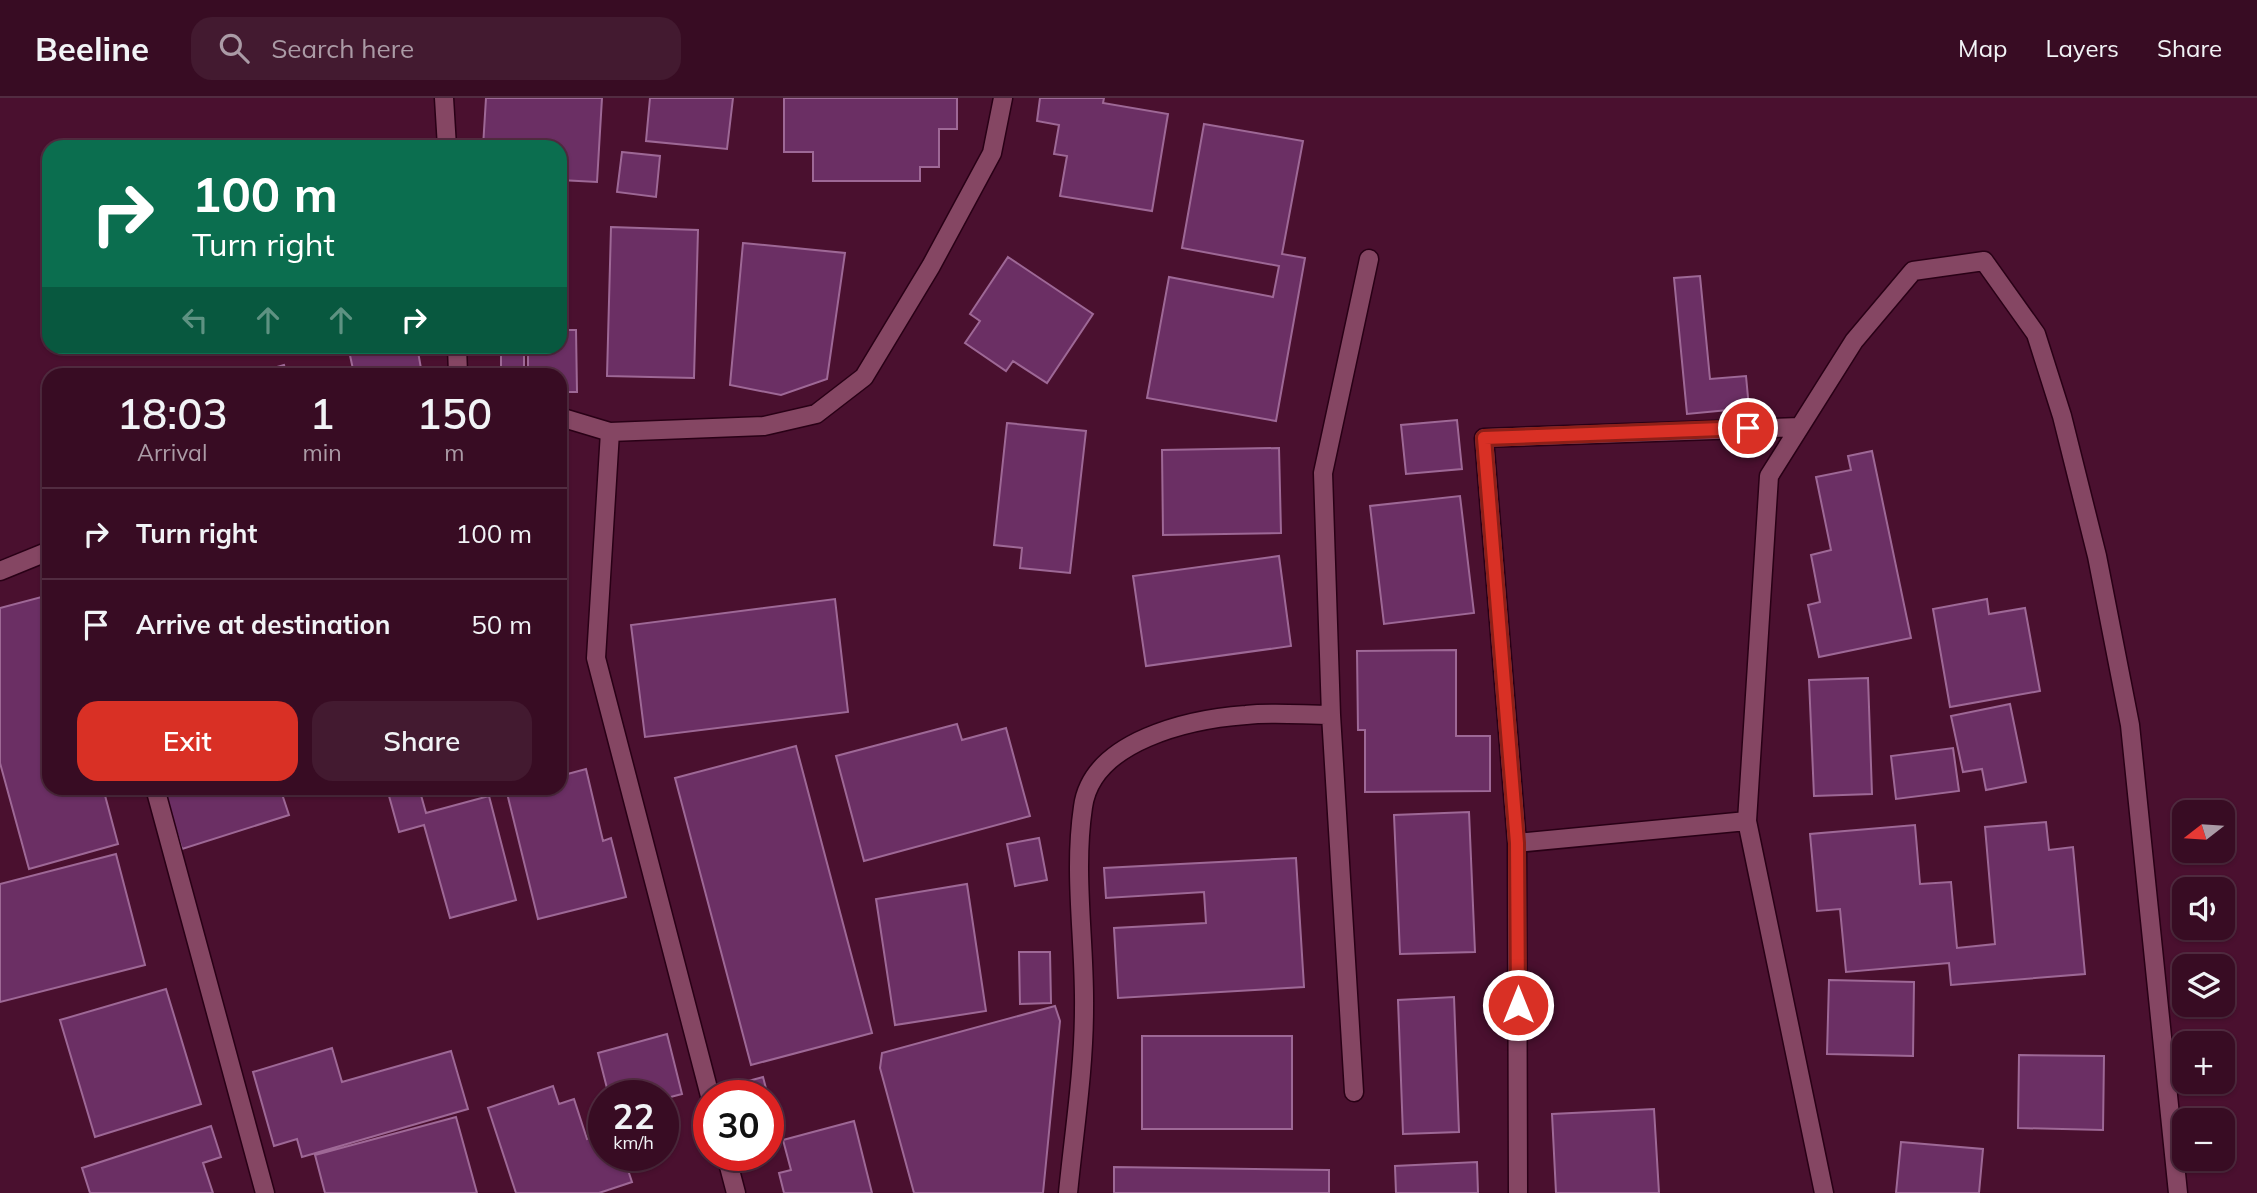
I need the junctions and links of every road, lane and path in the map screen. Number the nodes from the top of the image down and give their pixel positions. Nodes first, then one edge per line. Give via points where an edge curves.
1 (444, 98) edge
2 (1003, 98) edge
3 (447, 140) edge
4 (1370, 259) dead end
5 (567, 419) edge
6 (1800, 427) junction
7 (610, 432) junction
8 (42, 554) edge
9 (0, 571) edge
10 (1331, 715) junction
11 (157, 795) edge
12 (1747, 821) junction
13 (1517, 843) junction
14 (706, 1080) edge
15 (1354, 1092) dead end
16 (730, 1171) edge
17 (265, 1193) edge
18 (736, 1193) edge
19 (1069, 1193) edge
20 (1518, 1193) edge
21 (1824, 1193) edge
22 (2178, 1193) edge

1 - 3 street
2 - 7 street via 992,153 931,266 863,377 816,414 764,426
4 - 10 street via 1323,473
5 - 7 street
6 - 12 street via 1769,476
6 - 13 street via 1484,438
6 - 22 street via 1854,341 1913,271 1984,261 2036,334 2090,531 2130,725
7 - 14 street via 596,658
8 - 9 street
10 - 15 street
10 - 19 street via 1246,715 1155,732 1121,751 1097,774 1083,804 1079,861 1084,1009
11 - 17 street
12 - 13 street
12 - 21 street
13 - 20 street
16 - 18 street

